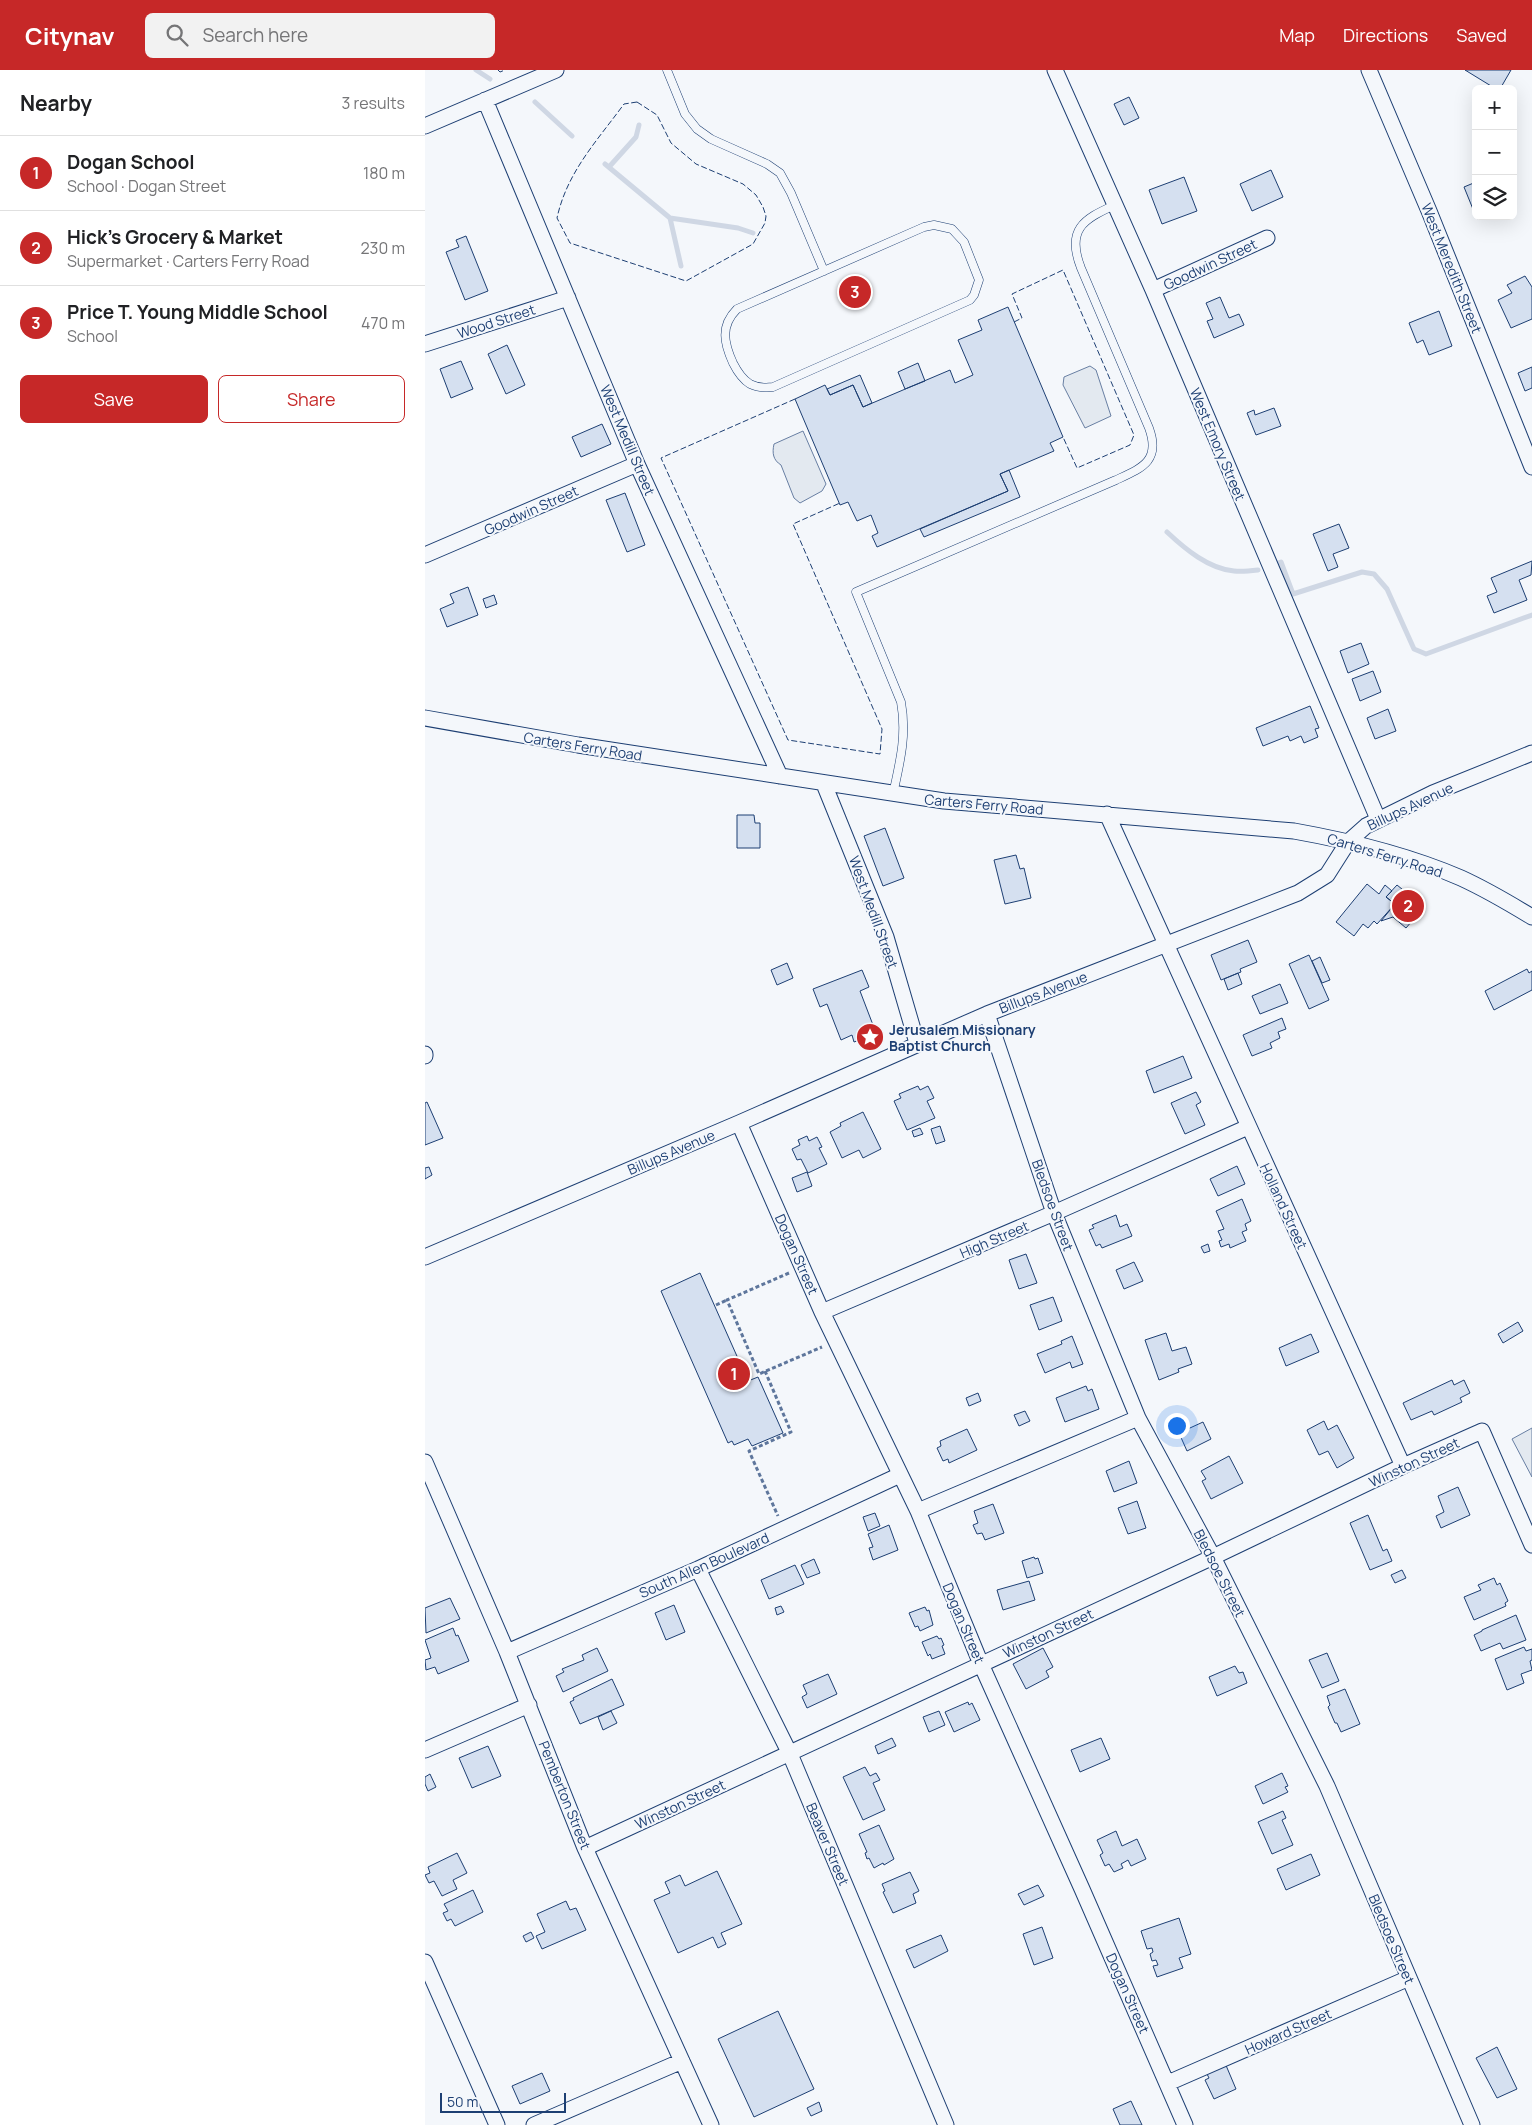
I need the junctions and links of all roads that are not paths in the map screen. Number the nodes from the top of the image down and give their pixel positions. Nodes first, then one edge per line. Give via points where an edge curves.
1 (556, 70) edge
2 (667, 70) edge
3 (1055, 70) edge
4 (1369, 70) edge
5 (485, 100) junction
6 (425, 126) edge
7 (1115, 204) junction
8 (1267, 238) dead end
9 (824, 270) junction
10 (1153, 290) junction
11 (568, 298) junction
12 (425, 344) edge
13 (637, 464) junction
14 (1532, 467) edge
15 (425, 555) edge
16 (425, 718) edge
17 (1532, 753) edge
18 (780, 776) junction
19 (824, 784) junction
20 (893, 794) junction
21 (1107, 814) junction
22 (1378, 819) junction
23 (1347, 842) junction
24 (1532, 916) edge
25 (1167, 945) junction
26 (987, 1014) junction
27 (917, 1044) junction
28 (739, 1123) junction
29 (1248, 1127) junction
30 (1054, 1213) junction
31 (425, 1257) edge
32 (822, 1312) junction
33 (1139, 1418) junction
34 (425, 1462) edge
35 (1403, 1466) junction
36 (900, 1475) junction
37 (918, 1511) junction
38 (1532, 1545) edge
39 (1213, 1557) junction
40 (698, 1569) junction
41 (507, 1652) junction
42 (981, 1664) junction
43 (529, 1705) junction
44 (425, 1750) edge
45 (790, 1754) junction
46 (585, 1848) junction
47 (425, 1962) edge
48 (1409, 1978) junction
49 (682, 2061) junction
50 (1168, 2083) junction
51 (497, 2125) edge
52 (534, 2125) edge
53 (711, 2125) edge
54 (946, 2125) edge
55 (1185, 2125) edge
56 (1471, 2125) edge

1 - 5 street
2 - 9 lane via 685,114 697,129 711,139 767,164 780,174
3 - 7 street, West Emory Street
4 - 14 street, West Meredith Street
5 - 6 street
5 - 11 street, West Medill Street
7 - 10 street, West Emory Street
7 - 20 lane via 1084,222 1075,249 1149,428 1153,445 1151,457 1139,469 1116,480 855,592 902,708 904,739
8 - 10 street, Goodwin Street
9 - 9 lane via 742,306 728,320 725,343 737,371 751,384 765,388 783,384 965,304 975,295 979,280 958,234 934,225
10 - 22 street, West Emory Street
11 - 12 street, Wood Street
11 - 13 street, West Medill Street
13 - 15 street, Goodwin Street
13 - 18 street, West Medill Street
16 - 18 street, Carters Ferry Road
17 - 22 street, Billups Avenue
18 - 19 street, Carters Ferry Road
19 - 20 street, Carters Ferry Road
19 - 27 street, West Medill Street via 886,937
20 - 21 street, Carters Ferry Road via 944,802
21 - 23 street, Carters Ferry Road via 1264,827
21 - 25 street, Holland Street
22 - 23 street, Billups Avenue
23 - 24 street, Carters Ferry Road via 1461,878
23 - 25 street, Billups Avenue via 1327,875 1312,886
25 - 26 street, Billups Avenue
25 - 29 street, Holland Street
26 - 27 street, Billups Avenue
26 - 30 street, Bledsoe Street
27 - 28 street, Billups Avenue
28 - 31 street, Billups Avenue
28 - 32 street, Dogan Street
29 - 30 street, High Street
29 - 35 street, Holland Street
30 - 32 street, High Street
30 - 33 street, Bledsoe Street
32 - 36 street, Dogan Street
33 - 37 street
33 - 39 street, Bledsoe Street
34 - 41 street, Pemberton Street
35 - 38 street, Winston Street via 1482,1431
35 - 39 street, Winston Street
36 - 37 street, Dogan Street
36 - 40 street, South Allen Boulevard
37 - 42 street, Dogan Street
39 - 42 street, Winston Street
39 - 48 street, Bledsoe Street via 1327,1786
40 - 41 street, South Allen Boulevard
40 - 45 street, Beaver Street
41 - 43 street, Pemberton Street
42 - 45 street, Winston Street
42 - 50 street, Dogan Street
43 - 44 street
43 - 46 street, Pemberton Street
45 - 46 street, Winston Street
45 - 54 street, Beaver Street
46 - 49 street, Pemberton Street
47 - 51 street
48 - 50 street, Howard Street
48 - 56 street, Bledsoe Street
49 - 52 street
49 - 53 street, Pemberton Street
50 - 55 street, Dogan Street

